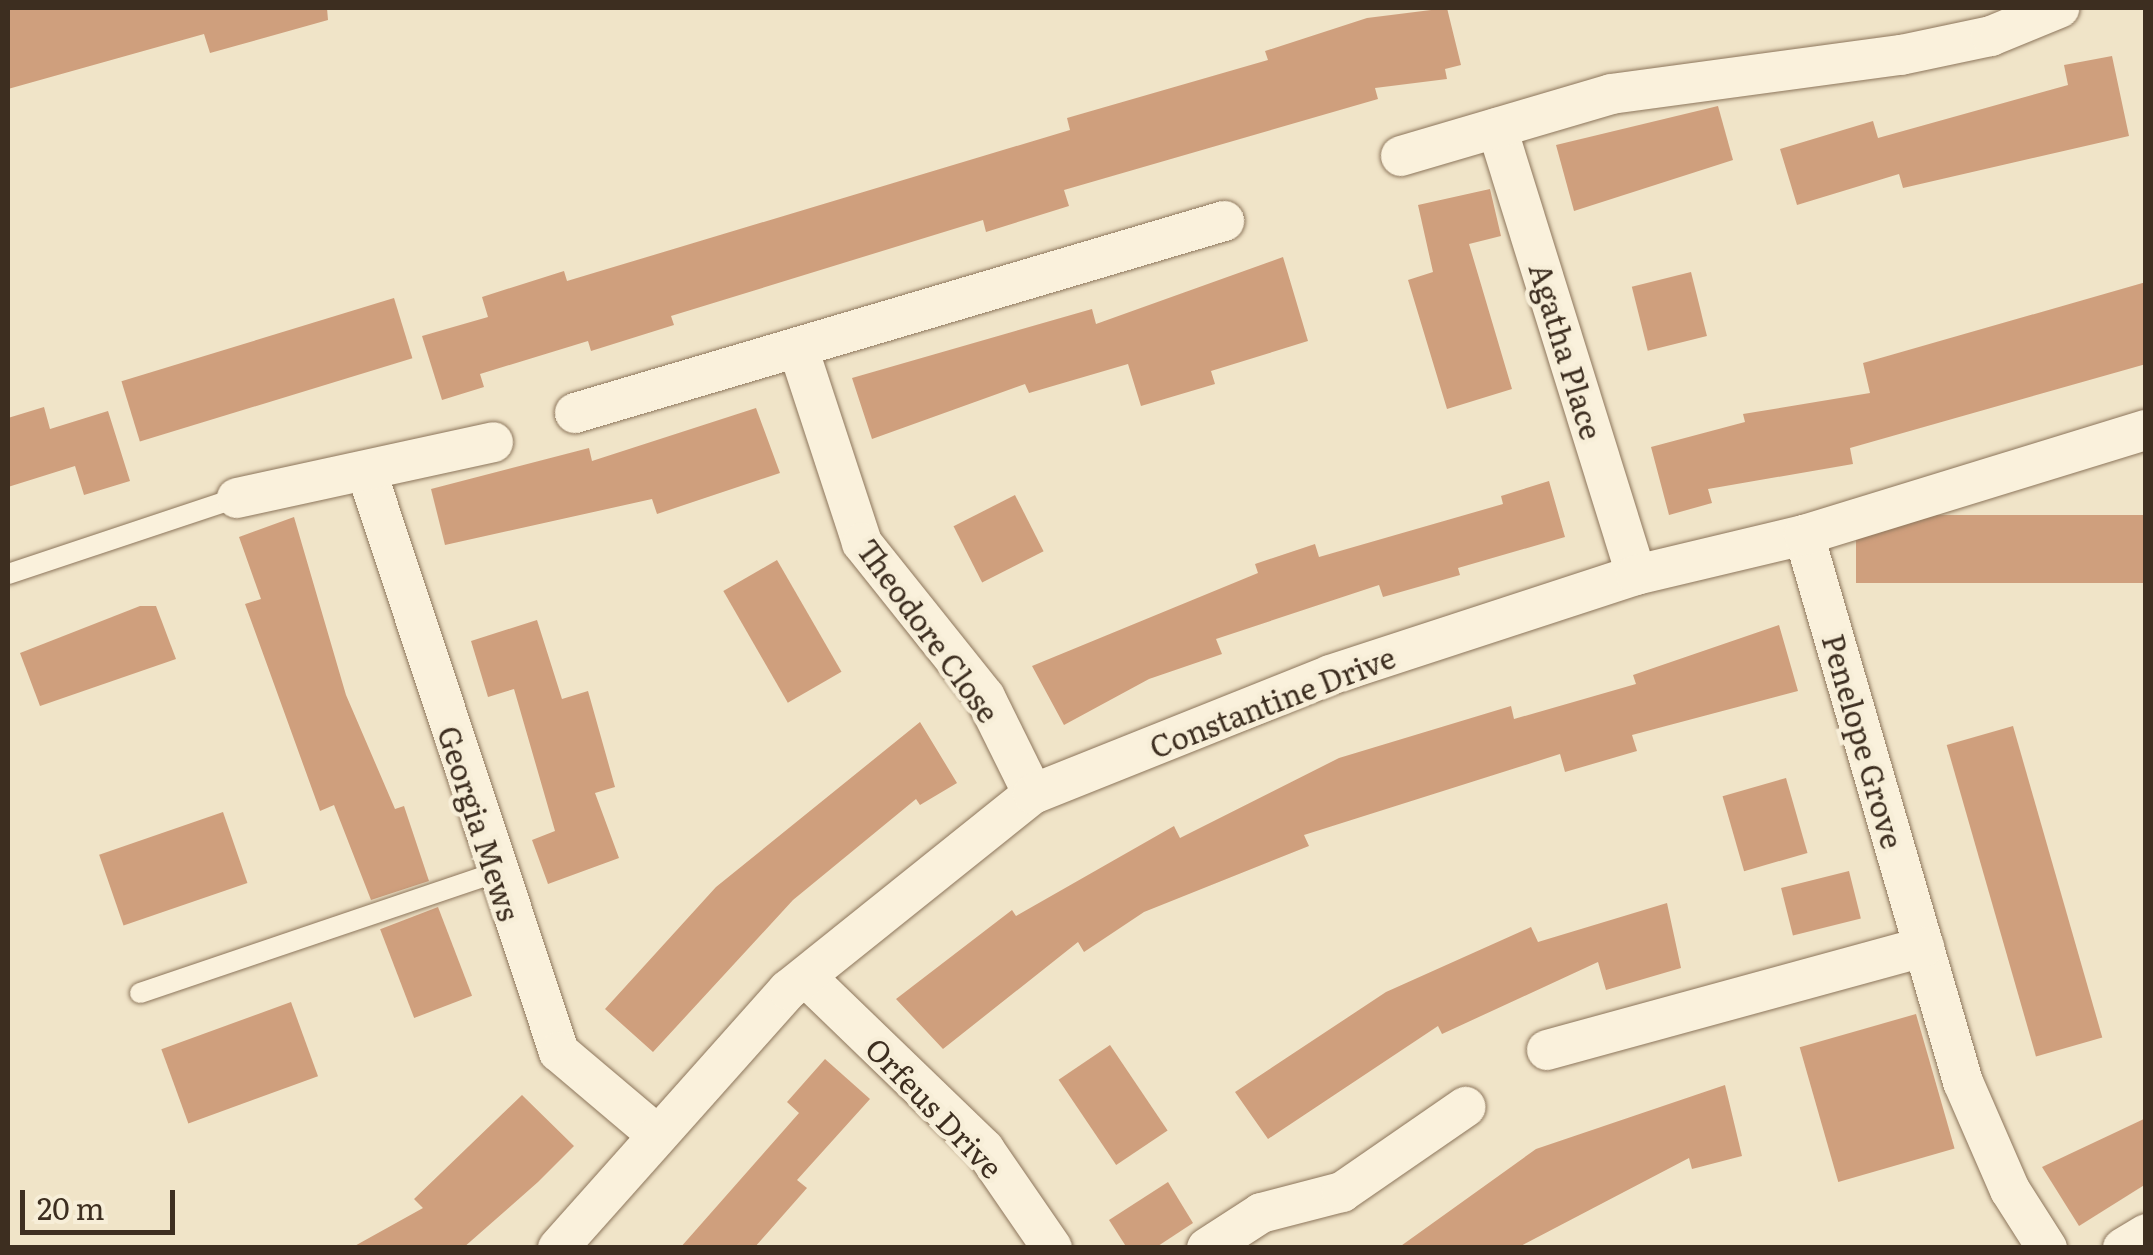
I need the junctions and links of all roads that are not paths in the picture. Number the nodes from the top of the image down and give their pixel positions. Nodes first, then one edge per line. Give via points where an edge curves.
1 (2059, 8) edge
2 (1498, 128) junction
3 (1401, 156) dead end
4 (1224, 221) dead end
5 (798, 348) junction
6 (575, 413) dead end
7 (2146, 430) edge
8 (493, 442) dead end
9 (367, 472) junction
10 (237, 498) joint
11 (1804, 536) junction
12 (8, 574) edge
13 (1636, 575) junction
14 (1033, 794) junction
15 (495, 873) junction
16 (1924, 947) junction
17 (806, 976) junction
18 (140, 993) dead end
19 (1547, 1050) dead end
20 (1466, 1107) dead end
21 (656, 1134) junction
22 (2146, 1234) edge
23 (558, 1248) edge
24 (1052, 1248) edge
25 (1208, 1248) edge
26 (2047, 1248) edge
27 (2123, 1248) edge

1 - 2 street via 1991,36 1901,55 1612,94
2 - 3 street
2 - 13 street, Agatha Place
4 - 5 street
5 - 6 street
5 - 14 street, Theodore Close via 862,543 985,696
7 - 11 street, Constantine Drive
8 - 9 street
9 - 10 street
9 - 15 street, Georgia Mews
10 - 12 lane
11 - 13 street, Constantine Drive
11 - 16 street, Penelope Grove
13 - 14 street, Constantine Drive via 1330,675
14 - 17 street, Constantine Drive
15 - 18 lane
15 - 21 street, Georgia Mews via 560,1052
16 - 19 street
16 - 26 street, Penelope Grove via 1963,1082 2010,1190
17 - 21 street, Constantine Drive
17 - 24 street, Orfeus Drive via 984,1149
20 - 25 street via 1342,1192 1260,1212
21 - 23 street, Constantine Drive
22 - 27 street

